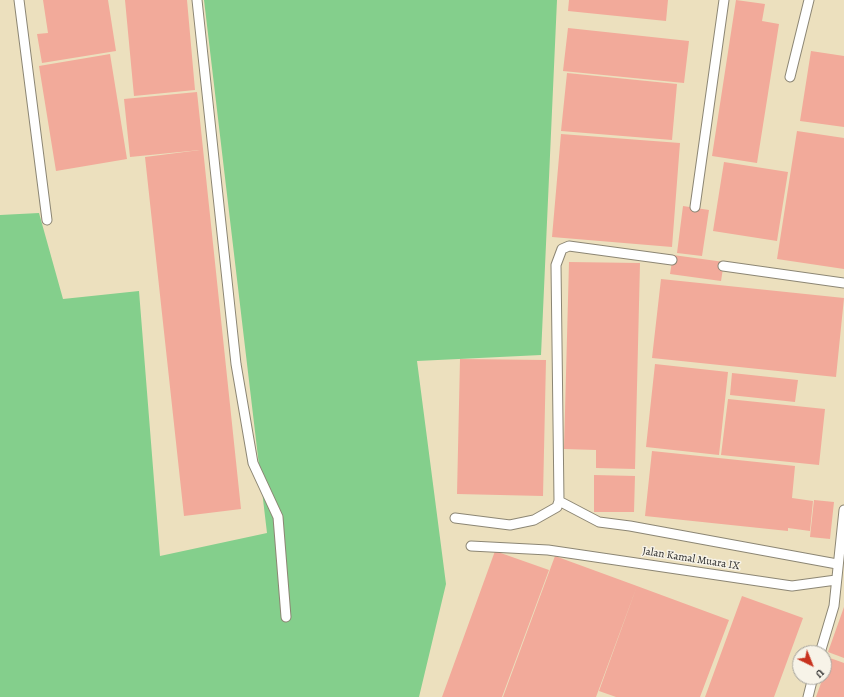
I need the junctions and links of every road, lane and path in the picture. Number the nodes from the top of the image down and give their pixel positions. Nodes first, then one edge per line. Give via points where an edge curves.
1 (19, 0) edge
2 (197, 0) edge
3 (724, 0) edge
4 (809, 0) edge
5 (790, 77) dead end
6 (695, 207) dead end
7 (47, 220) dead end
8 (672, 260) dead end
9 (723, 266) dead end
10 (844, 283) edge
11 (559, 501) junction
12 (844, 510) edge
13 (455, 518) dead end
14 (471, 546) dead end
15 (837, 564) junction
16 (836, 580) junction
17 (286, 617) dead end
18 (822, 645) edge
19 (811, 685) edge
20 (808, 697) edge

1 - 7 lane
2 - 17 lane via 236,364 253,463 278,518
3 - 6 lane
4 - 5 lane
8 - 11 lane via 569,246 562,249 556,265
9 - 10 lane
11 - 13 lane via 557,508 549,513 534,520 510,525
11 - 15 lane via 599,522
12 - 15 lane
14 - 16 lane, Jalan Kamal Muara IX via 548,550 792,586
15 - 16 lane
16 - 18 lane via 834,606
19 - 20 lane

